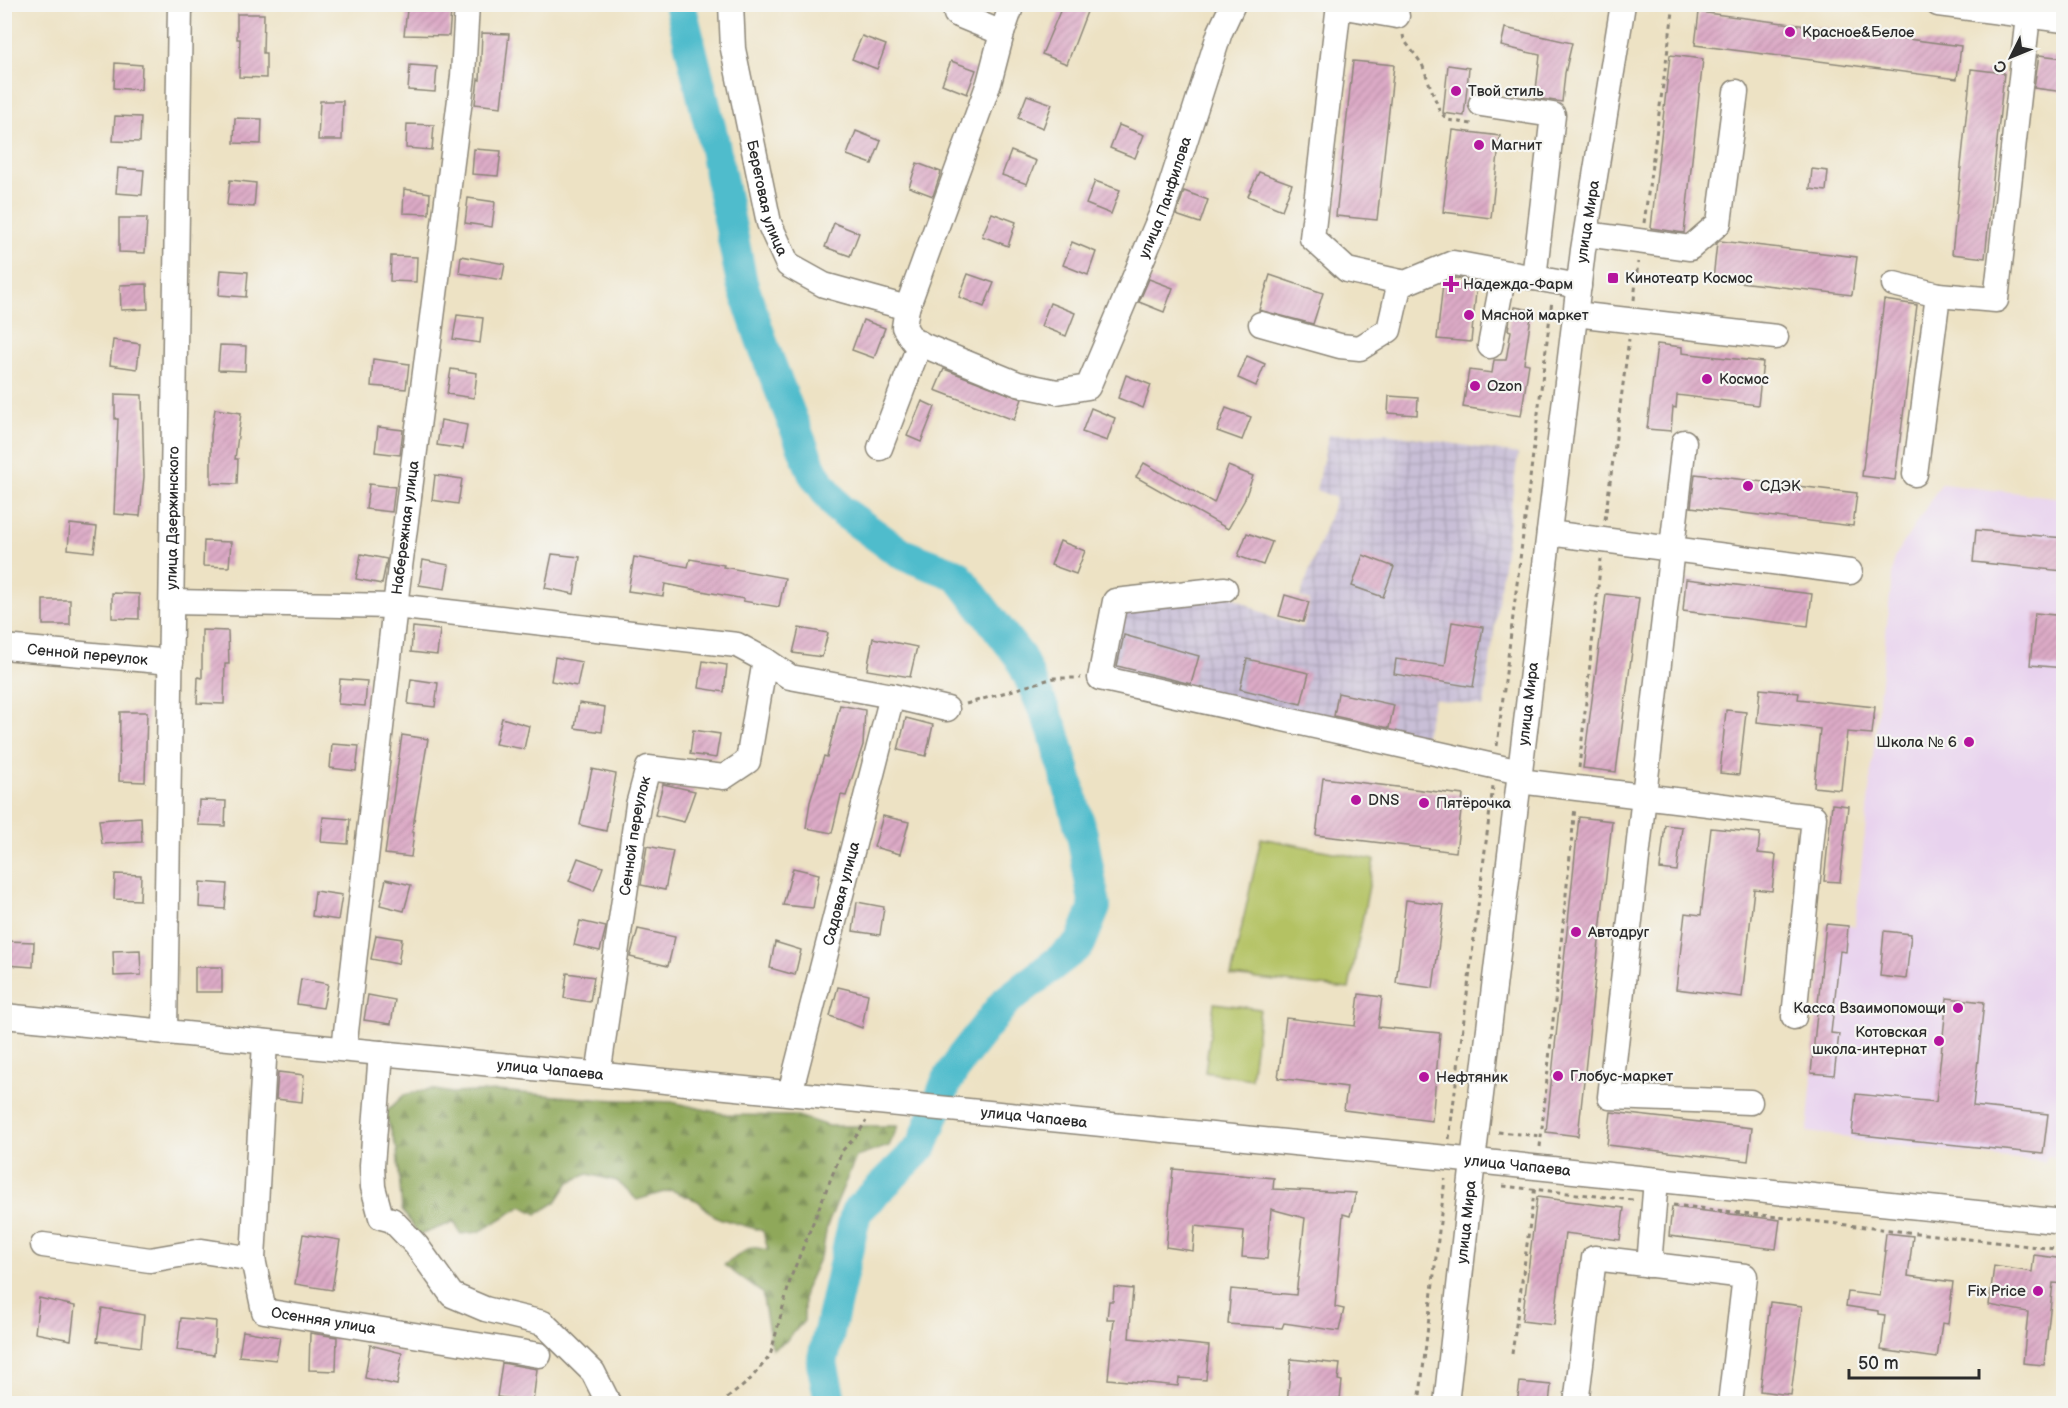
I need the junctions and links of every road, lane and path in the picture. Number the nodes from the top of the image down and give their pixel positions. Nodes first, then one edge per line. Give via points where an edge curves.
1 (180, 4) edge
2 (467, 4) edge
3 (731, 4) edge
4 (959, 4) edge
5 (1012, 4) edge
6 (1233, 4) edge
7 (1623, 4) edge
8 (1674, 4) edge
9 (1938, 4) edge
10 (1339, 5) edge
11 (1397, 16) joint
12 (2028, 16) junction
13 (2064, 20) edge
14 (1002, 33) junction
15 (1736, 92) dead end
16 (1481, 115) joint
17 (1586, 234) junction
18 (1641, 241) junction
19 (1504, 273) junction
20 (1544, 280) junction
21 (1400, 282) junction
22 (1894, 284) dead end
23 (1579, 286) junction
24 (1938, 295) junction
25 (906, 308) junction
26 (1575, 314) junction
27 (1631, 321) junction
28 (1261, 324) dead end
29 (1776, 337) dead end
30 (920, 344) junction
31 (1490, 346) dead end
32 (1684, 442) dead end
33 (880, 448) dead end
34 (1915, 474) dead end
35 (1549, 533) junction
36 (1603, 540) junction
37 (1672, 549) junction
38 (1850, 572) dead end
39 (1225, 589) dead end
40 (172, 602) junction
41 (395, 606) junction
42 (4, 647) edge
43 (765, 660) junction
44 (171, 662) junction
45 (1100, 678) junction
46 (892, 696) junction
47 (947, 710) joint
48 (1495, 767) junction
49 (1519, 776) junction
50 (1577, 788) junction
51 (1644, 796) junction
52 (4, 1016) edge
53 (1794, 1017) dead end
54 (165, 1032) junction
55 (265, 1042) junction
56 (344, 1049) junction
57 (381, 1053) junction
58 (598, 1075) junction
59 (790, 1093) junction
60 (1750, 1102) dead end
61 (886, 1103) junction
62 (1446, 1169) junction
63 (1472, 1172) junction
64 (1536, 1178) junction
65 (1502, 1186) dead end
66 (1655, 1191) junction
67 (2064, 1222) edge
68 (43, 1245) dead end
69 (2064, 1250) edge
70 (253, 1259) junction
71 (1649, 1265) junction
72 (1512, 1354) dead end
73 (539, 1355) dead end
74 (609, 1404) edge
75 (720, 1404) edge
76 (1419, 1404) edge
77 (1446, 1404) edge
78 (1576, 1404) edge
79 (1730, 1404) edge

1 - 40 street, улица Дзержинского
2 - 41 street, Набережная улица via 463,76
3 - 25 street, Береговая улица via 733,49 769,223 788,265 824,285
4 - 14 street via 956,14
5 - 14 street
6 - 30 street, улица Панфилова via 1220,32 1163,210 1088,387 1057,392 1018,384
7 - 17 street, улица Мира
8 - 18 path
9 - 12 street
10 - 11 street
10 - 21 street via 1312,237 1347,270
11 - 16 path via 1404,40 1422,64 1440,112 1448,120
12 - 13 street
12 - 24 street via 1996,300
14 - 25 street via 989,83
15 - 18 street via 1719,223 1690,248
16 - 20 street via 1553,115
17 - 18 street
17 - 23 street, улица Мира
18 - 27 path
19 - 20 street
19 - 21 street via 1453,263
19 - 31 street
20 - 23 street
20 - 48 path
21 - 28 street via 1389,330 1360,348
22 - 24 street
23 - 26 street, улица Мира
24 - 34 street
25 - 30 street via 904,327 913,341
26 - 27 street
26 - 35 street, улица Мира
27 - 29 street
27 - 36 path
30 - 33 street
32 - 37 street
35 - 36 street
35 - 49 street, улица Мира
36 - 37 street
36 - 50 path
37 - 38 street
37 - 51 street
39 - 45 street via 1115,601
40 - 41 street
40 - 44 street, улица Дзержинского
41 - 43 street via 737,645
41 - 56 street, Набережная улица
42 - 44 street, Сенной переулок
43 - 46 street via 790,677
43 - 58 street, Сенной переулок via 748,761 724,777 648,768 638,805
44 - 54 street, улица Дзержинского
45 - 47 path via 1054,678
45 - 48 street
46 - 47 street
46 - 59 street, Садовая улица
48 - 49 street
48 - 62 path
49 - 50 street
49 - 63 street, улица Мира
50 - 51 street
50 - 64 path
51 - 53 street via 1814,817
51 - 60 street via 1610,1096
52 - 54 street, улица Чапаева
54 - 55 street, улица Чапаева
55 - 56 street, улица Чапаева
55 - 70 street
56 - 57 street, улица Чапаева
57 - 58 street, улица Чапаева
57 - 74 street via 372,1165 381,1217 392,1220 416,1245 452,1295 484,1309 543,1323 593,1372
58 - 59 street, улица Чапаева
59 - 61 street, улица Чапаева
61 - 62 street, улица Чапаева
61 - 75 path via 842,1151 791,1277 770,1356 748,1382
62 - 63 street, улица Чапаева
62 - 63 path
62 - 76 path
63 - 64 street, улица Чапаева
63 - 77 street, улица Мира
64 - 65 path
64 - 66 street, улица Чапаева
64 - 66 path
64 - 72 path
66 - 67 street, улица Чапаева
66 - 69 path
66 - 71 street
68 - 70 street via 150,1260 202,1251
70 - 73 street, Осенняя улица via 264,1311
71 - 78 street via 1594,1258
71 - 79 street via 1745,1276

